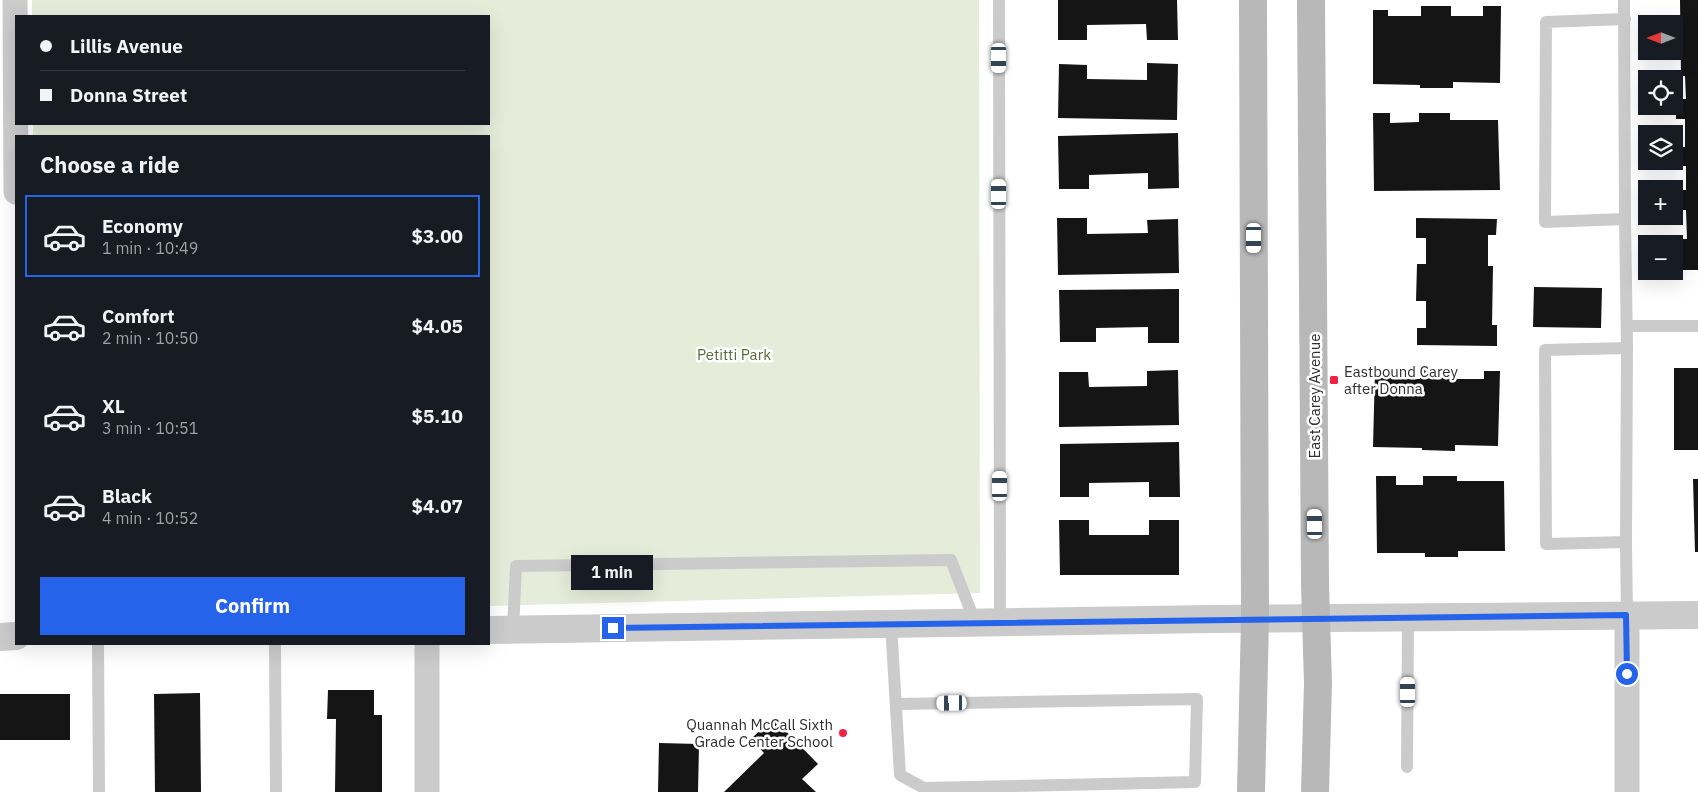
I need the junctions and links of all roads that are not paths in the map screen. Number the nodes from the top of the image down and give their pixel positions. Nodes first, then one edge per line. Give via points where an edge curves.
1 (15, 0) edge
2 (999, 0) edge
3 (1253, 0) edge
4 (1310, 0) edge
5 (1624, 0) edge
6 (15, 15) edge
7 (1625, 19) junction
8 (1625, 219) junction
9 (1627, 326) junction
10 (1698, 326) edge
11 (1628, 348) junction
12 (1626, 542) junction
13 (1626, 615) junction
14 (1698, 615) edge
15 (1408, 617) junction
16 (1316, 618) junction
17 (1255, 619) junction
18 (988, 622) junction
19 (891, 624) junction
20 (501, 630) edge
21 (15, 636) edge
22 (0, 637) edge
23 (98, 645) edge
24 (275, 645) edge
25 (426, 645) edge
26 (896, 704) junction
27 (1408, 767) dead end
28 (99, 792) edge
29 (276, 792) edge
30 (427, 792) edge
31 (1252, 792) edge
32 (1315, 792) edge
33 (1627, 792) edge

1 - 6 street
2 - 18 lane
3 - 17 main road
4 - 16 main road, East Carey Avenue
5 - 7 lane
7 - 8 lane
7 - 8 lane via 1546,22 1545,222
8 - 9 lane
9 - 10 lane
9 - 11 lane
11 - 12 lane
11 - 12 lane via 1545,350 1546,544
12 - 13 lane
13 - 14 street
13 - 15 street
13 - 33 street
15 - 16 street
15 - 27 lane
16 - 17 street
16 - 32 main road, East Carey Avenue
17 - 18 street
17 - 31 main road
18 - 19 street
18 - 20 lane via 951,560 516,566
19 - 20 street
19 - 26 lane
21 - 22 street
23 - 28 lane
24 - 29 lane
25 - 30 street
26 - 26 lane via 900,775 924,788 1195,782 1197,699

